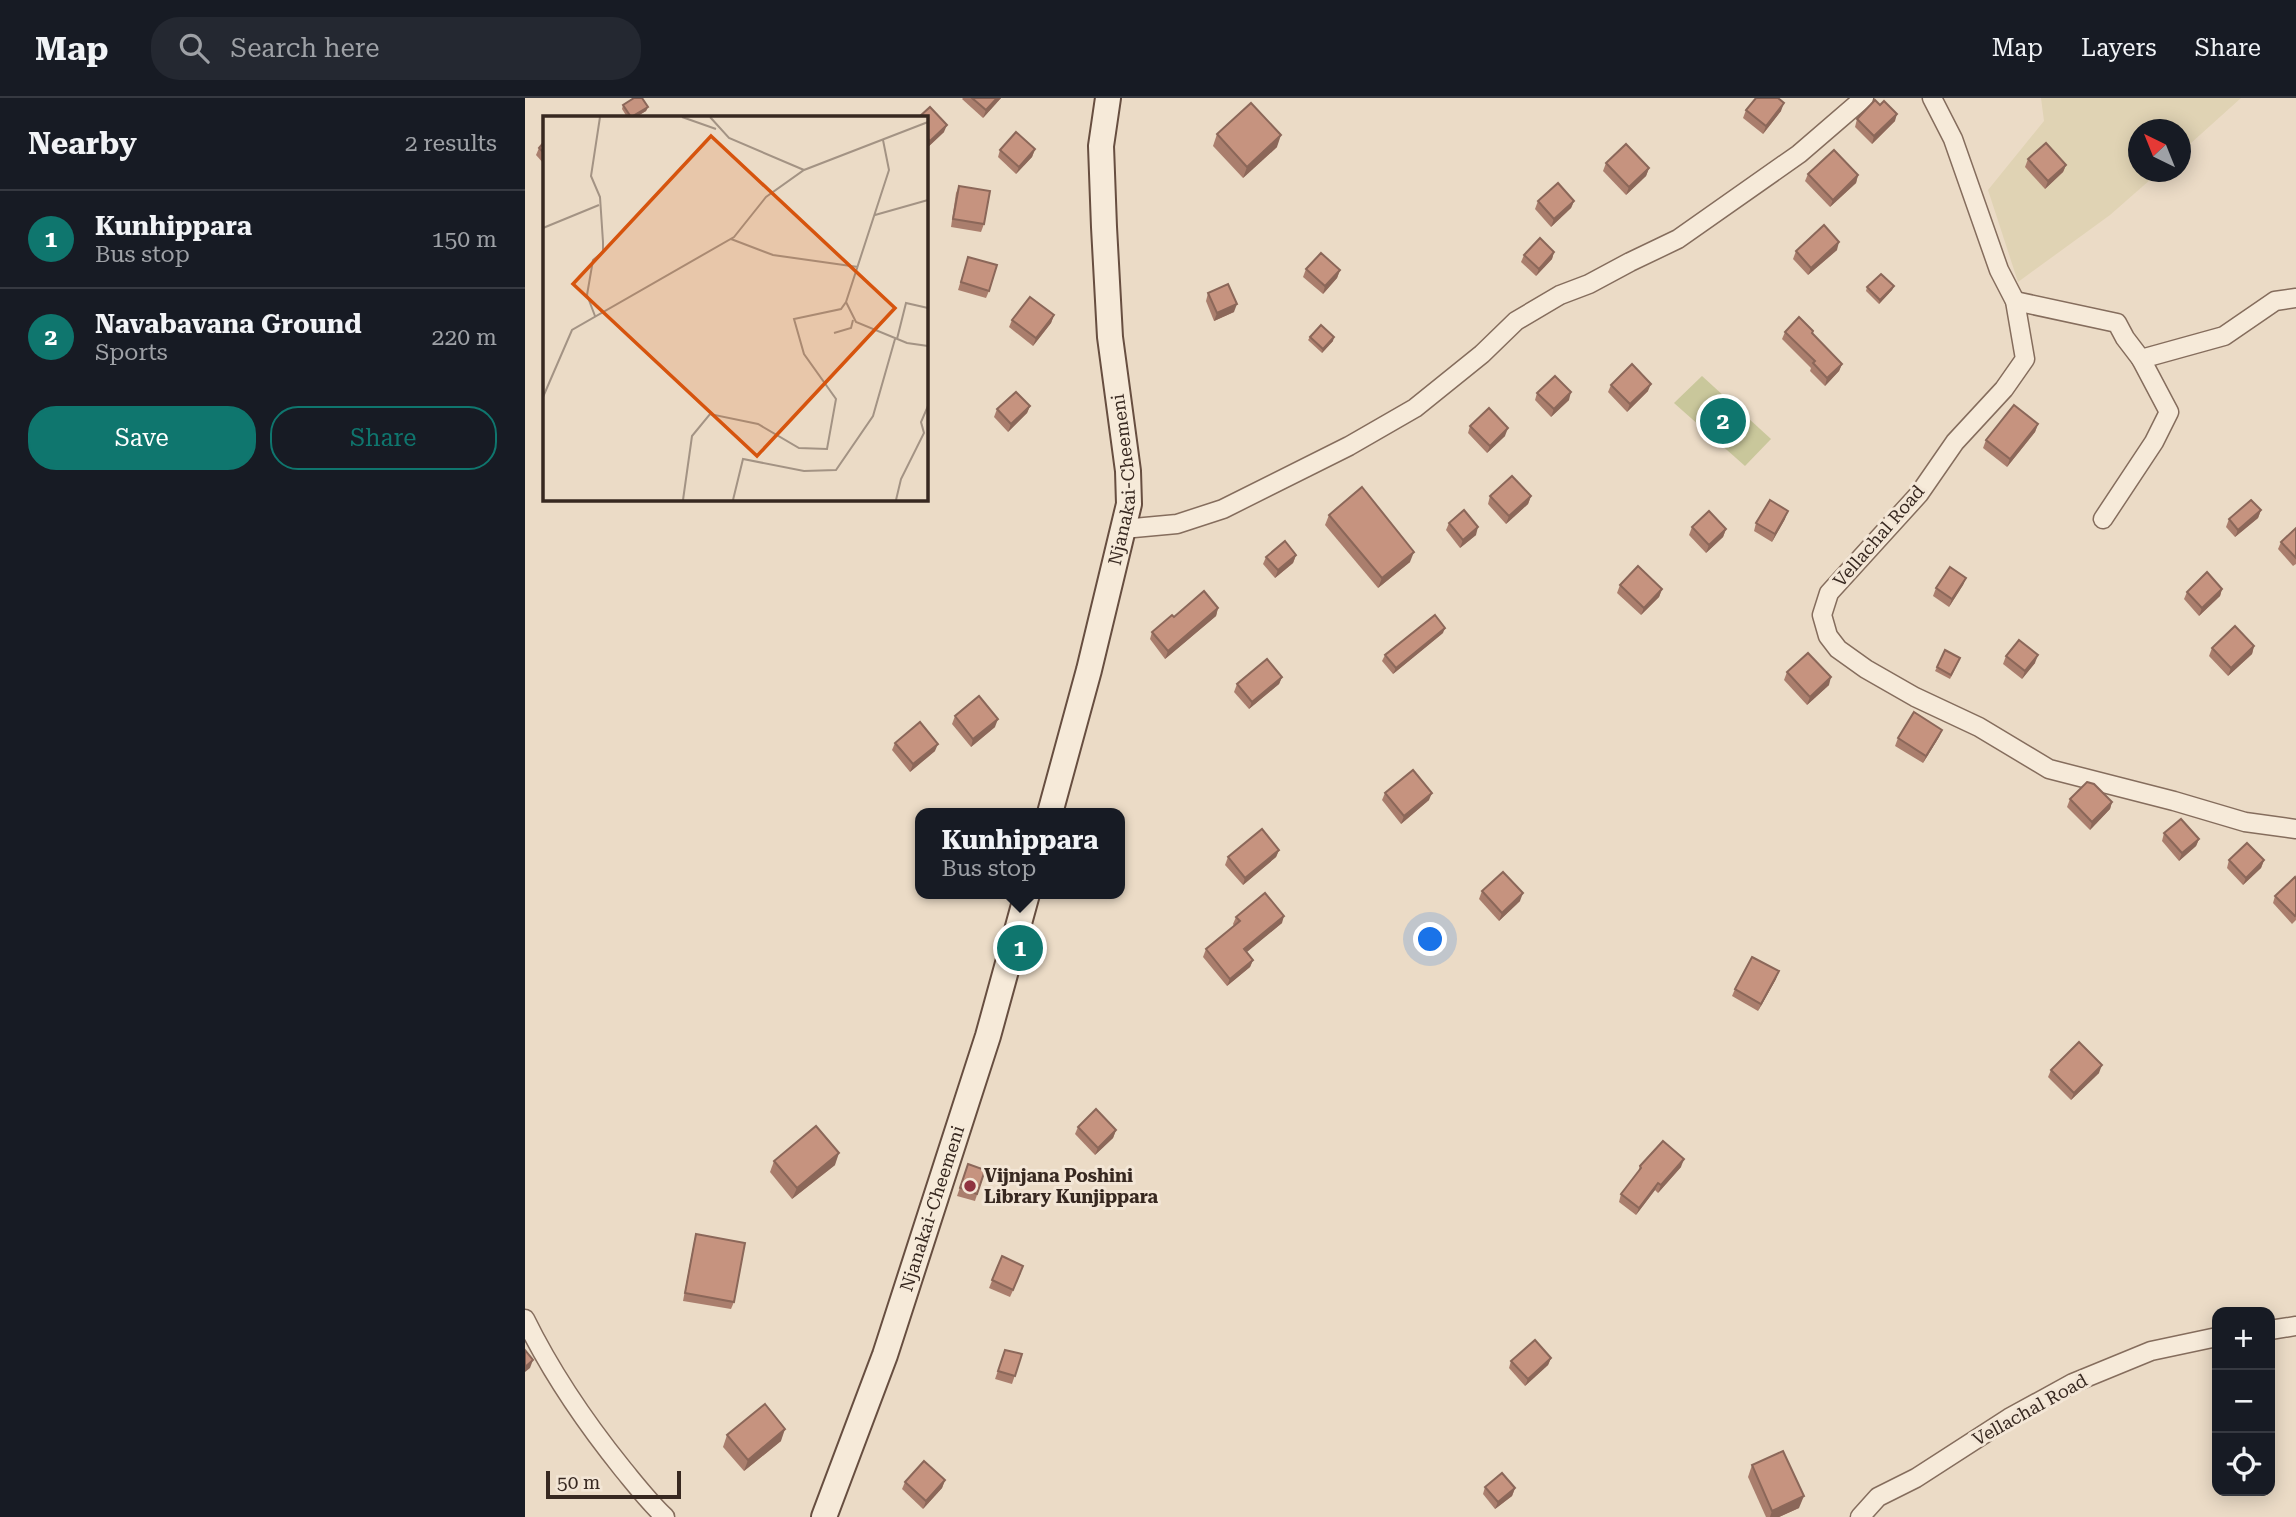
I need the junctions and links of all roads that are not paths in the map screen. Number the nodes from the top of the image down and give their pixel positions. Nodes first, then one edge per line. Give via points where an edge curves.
1 (1108, 98) edge
2 (1864, 98) edge
3 (1931, 98) edge
4 (2296, 298) edge
5 (2015, 301) junction
6 (2141, 359) junction
7 (2103, 519) dead end
8 (1123, 529) junction
9 (1050, 808) edge
10 (2296, 829) edge
11 (1026, 899) edge
12 (525, 1319) edge
13 (2296, 1326) edge
14 (2275, 1329) edge
15 (2212, 1338) edge
16 (665, 1517) edge
17 (824, 1517) edge
18 (1860, 1517) edge

1 - 8 main road, Njanakai-Cheemeni via 1101,146 1110,337 1128,471 1129,504
2 - 8 street via 1799,154 1678,239 1516,321 1415,408 1223,509 1177,523
3 - 5 street, Vellachal Road via 1953,139 1999,270
4 - 6 street via 2275,301 2224,336
5 - 6 street via 2117,323
5 - 10 street, Vellachal Road via 2025,359 1955,442 1919,494 1829,593 1822,615 1828,636 1866,669 2049,769 2245,822
6 - 7 street via 2169,412
8 - 9 main road, Njanakai-Cheemeni
11 - 17 main road, Njanakai-Cheemeni via 988,1036 893,1329
12 - 16 street via 544,1357 600,1441
13 - 14 street
15 - 18 street, Vellachal Road via 2151,1351 2073,1382 1878,1497

